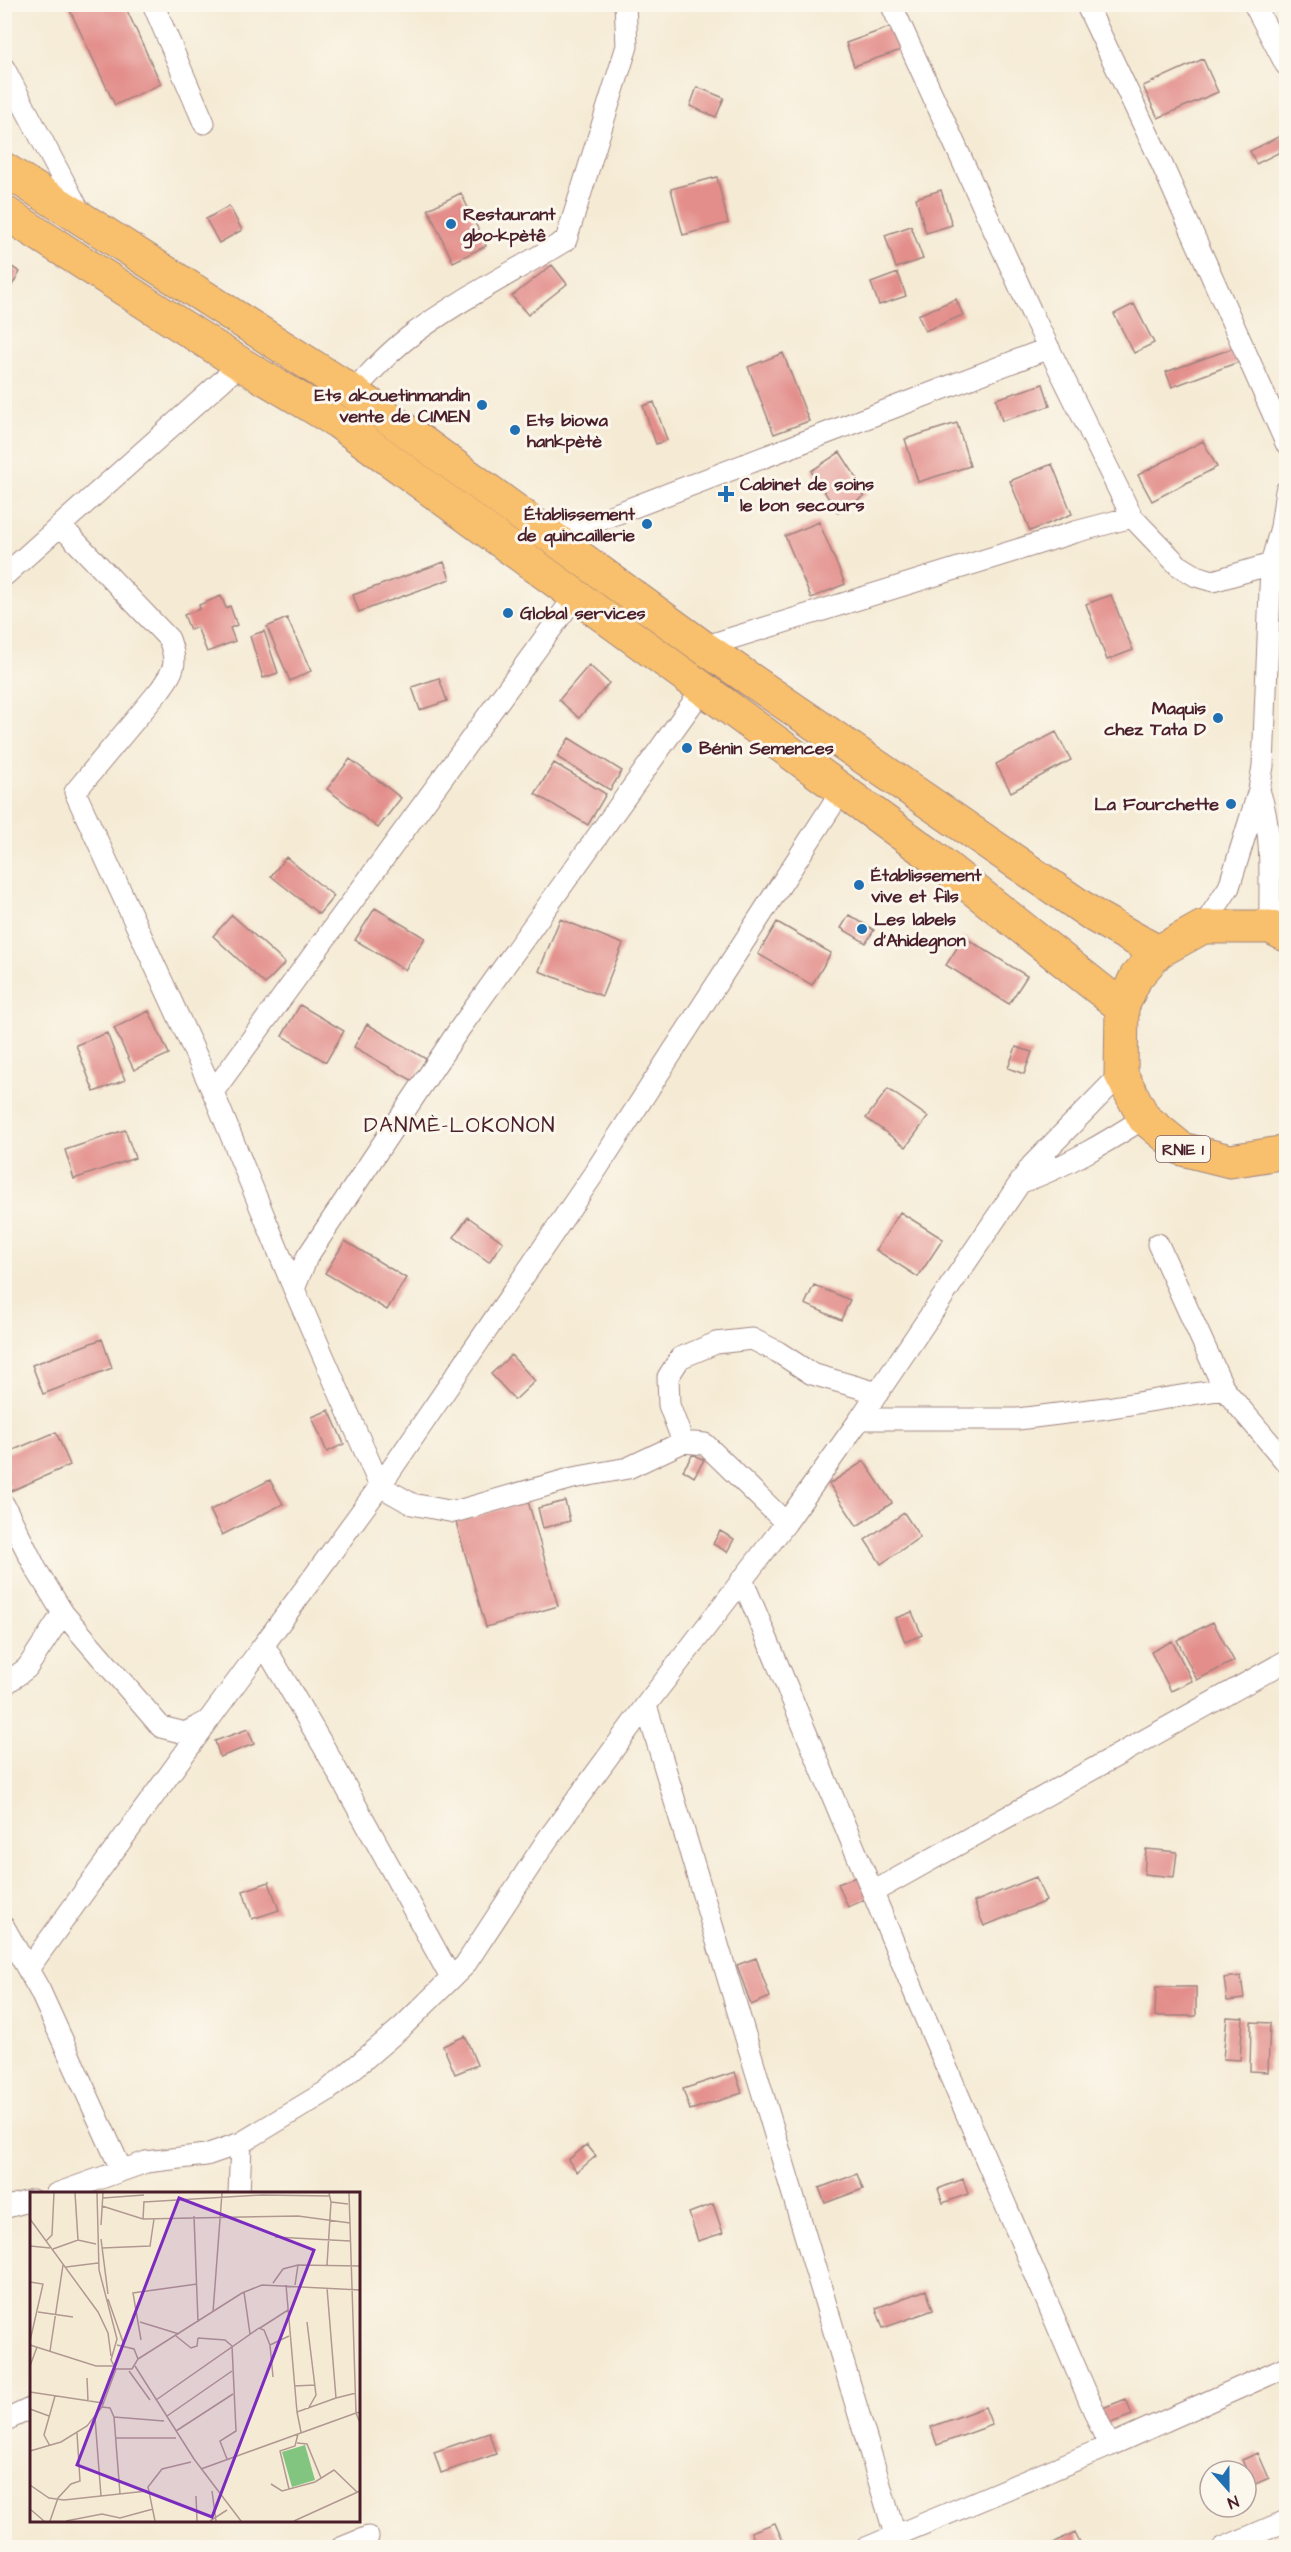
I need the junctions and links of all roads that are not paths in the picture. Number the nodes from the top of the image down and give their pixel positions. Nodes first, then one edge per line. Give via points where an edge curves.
1 (153, 4) edge
2 (625, 4) edge
3 (891, 4) edge
4 (1086, 4) edge
5 (1254, 4) edge
6 (1287, 65) edge
7 (4, 68) edge
8 (204, 123) dead end
9 (4, 169) edge
10 (4, 212) edge
11 (82, 217) junction
12 (1049, 348) junction
13 (240, 364) junction
14 (352, 392) junction
15 (1287, 443) edge
16 (1287, 491) edge
17 (1132, 517) junction
18 (61, 526) junction
19 (553, 538) junction
20 (1271, 564) junction
21 (4, 576) edge
22 (576, 595) junction
23 (1277, 597) edge
24 (703, 647) junction
25 (702, 690) junction
26 (842, 790) junction
27 (1259, 790) junction
28 (1203, 927) junction
29 (1278, 931) edge
30 (1158, 952) junction
31 (1122, 1007) junction
32 (1121, 1074) junction
33 (213, 1092) junction
34 (1144, 1118) junction
35 (1284, 1154) edge
36 (1022, 1182) junction
37 (1158, 1244) dead end
38 (294, 1289) junction
39 (1224, 1389) junction
40 (878, 1393) junction
41 (860, 1419) junction
42 (683, 1442) junction
43 (1287, 1462) edge
44 (380, 1486) junction
45 (4, 1505) edge
46 (786, 1523) junction
47 (742, 1579) junction
48 (63, 1613) junction
49 (264, 1645) junction
50 (1287, 1661) edge
51 (4, 1686) edge
52 (646, 1705) junction
53 (208, 1721) junction
54 (873, 1892) junction
55 (4, 1927) edge
56 (28, 1969) junction
57 (451, 1978) junction
58 (241, 2143) junction
59 (121, 2169) junction
60 (59, 2192) edge
61 (239, 2192) edge
62 (30, 2201) edge
63 (4, 2208) edge
64 (1287, 2367) edge
65 (30, 2409) edge
66 (4, 2421) edge
67 (1109, 2446) junction
68 (1287, 2521) edge
69 (368, 2537) dead end
70 (898, 2542) edge
71 (341, 2547) edge
72 (866, 2547) edge
73 (1223, 2547) edge

1 - 8 street
2 - 14 street via 627,46 566,240 409,337
3 - 12 street
4 - 15 street
5 - 6 street
7 - 11 street
9 - 11 highway
10 - 13 highway
11 - 14 highway
12 - 17 street
12 - 19 street
13 - 18 street
13 - 22 highway via 338,422
14 - 19 highway
16 - 20 street
17 - 20 street via 1178,565 1196,576 1213,581
17 - 24 street
18 - 21 street
18 - 33 street via 169,639 176,658 172,672 159,690 75,792
19 - 24 highway
20 - 23 street
22 - 25 highway
22 - 33 street
23 - 27 street via 1264,697
24 - 30 highway via 1096,917
25 - 26 highway
25 - 38 street via 458,1031 308,1257
26 - 31 highway
26 - 44 street via 593,1175
27 - 28 street via 1229,887
27 - 29 street via 1270,833
28 - 29 highway, RNIE 1
28 - 30 highway, RNIE 1
30 - 31 highway, RNIE 1 via 1136,977
31 - 32 highway, RNIE 1
32 - 34 highway, RNIE 1
32 - 36 street via 1047,1148
33 - 38 street
34 - 35 highway, RNIE 1 via 1182,1149 1230,1161
34 - 36 street via 1049,1173
36 - 40 street
37 - 39 street
38 - 44 street
39 - 41 street via 1018,1419
39 - 43 street
40 - 41 street
40 - 42 street via 812,1374 752,1339 716,1343 680,1358 668,1377 669,1406
41 - 46 street
42 - 44 street via 628,1468 573,1478 454,1512 412,1504
42 - 46 street via 705,1444
44 - 49 street
45 - 48 street
46 - 47 street
47 - 52 street
47 - 54 street
48 - 51 street via 27,1668
48 - 53 street via 161,1727 185,1732
49 - 53 street
49 - 57 street
50 - 54 street
52 - 57 street via 547,1840 465,1965
52 - 70 street
53 - 56 street
54 - 67 street
55 - 56 street
56 - 59 street
57 - 58 street via 402,2027 327,2091
58 - 59 street via 206,2155
58 - 61 street
59 - 60 street
62 - 63 street
64 - 67 street
65 - 66 street
67 - 70 street
68 - 73 street
69 - 71 street
70 - 72 street

